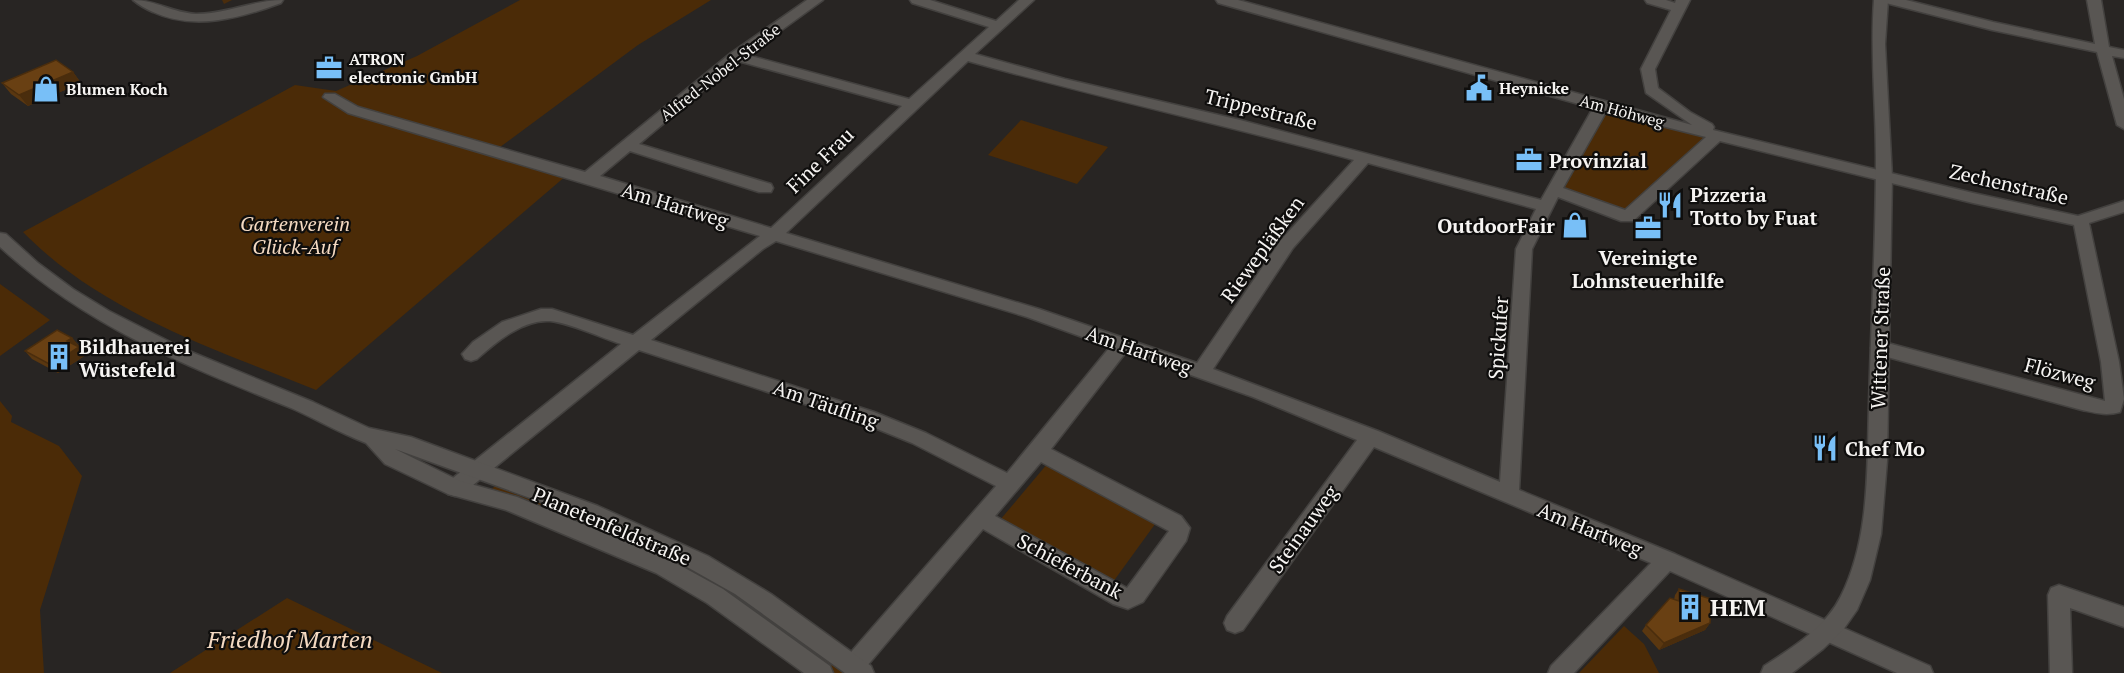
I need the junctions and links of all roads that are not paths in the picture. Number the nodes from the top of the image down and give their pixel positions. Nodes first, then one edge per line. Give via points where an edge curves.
1 (140, 0) edge
2 (276, 0) edge
3 (816, 0) edge
4 (917, 0) edge
5 (1027, 0) edge
6 (1223, 0) edge
7 (1652, 0) edge
8 (1881, 0) edge
9 (1891, 0) edge
10 (2094, 0) edge
11 (1681, 4) edge
12 (998, 26) junction
13 (2103, 49) junction
14 (2124, 54) edge
15 (736, 56) junction
16 (965, 56) junction
17 (330, 97) dead end
18 (1662, 99) junction
19 (912, 104) junction
20 (1602, 106) junction
21 (1634, 115) junction
22 (2124, 125) edge
23 (1724, 138) junction
24 (626, 145) junction
25 (1364, 158) junction
26 (1884, 176) junction
27 (588, 178) junction
28 (765, 188) dead end
29 (1555, 190) junction
30 (1545, 206) junction
31 (2124, 206) edge
32 (2079, 221) junction
33 (774, 235) junction
34 (0, 238) edge
35 (635, 343) junction
36 (1122, 344) junction
37 (1880, 348) junction
38 (471, 354) dead end
39 (1202, 372) junction
40 (1371, 436) junction
41 (374, 438) junction
42 (1038, 451) junction
43 (475, 470) junction
44 (1010, 483) junction
45 (455, 488) junction
46 (1509, 496) junction
47 (981, 518) junction
48 (1667, 560) junction
49 (2124, 617) edge
50 (1235, 623) dead end
51 (1825, 631) junction
52 (858, 669) edge
53 (1910, 671) edge
54 (822, 673) edge
55 (1559, 673) edge
56 (1772, 673) edge
57 (2061, 673) edge

1 - 2 street via 168,13 190,17 234,13
3 - 15 street, Alfred-Nobel-Straße
4 - 12 street
5 - 12 street, Fine Frau
6 - 20 street, Am Höhweg
7 - 11 street
8 - 26 street, Wittener Straße via 1878,73
9 - 13 street
10 - 13 street
11 - 18 street via 1648,69 1651,90
12 - 16 street, Fine Frau
13 - 14 street
13 - 22 street
15 - 19 street
15 - 24 street, Alfred-Nobel-Straße
16 - 19 street, Fine Frau
16 - 25 street, Trippestraße
17 - 27 street, Am Hartweg via 353,110
18 - 21 street
18 - 23 street
19 - 33 street, Fine Frau
20 - 21 street, Am Höhweg
20 - 29 street, Spickufer
21 - 23 street, Am Höhweg
23 - 26 street, Am Höhweg
23 - 29 street via 1657,188 1627,217
24 - 27 street, Alfred-Nobel-Straße
24 - 28 street
25 - 30 street, Trippestraße
25 - 39 street, Riewepläßken via 1287,244
26 - 32 street, Zechenstraße
26 - 37 street, Wittener Straße
27 - 33 street, Am Hartweg
29 - 30 street, Spickufer
30 - 46 street, Spickufer via 1524,249
31 - 32 street, Zechenstraße
32 - 37 street, Flözweg via 2084,226 2108,351 2113,407 2082,404
33 - 35 street, Fine Frau
33 - 36 street, Am Hartweg
34 - 41 street, Planetenfeldstraße via 72,299 131,332
35 - 38 street via 543,314 492,336
35 - 43 street, Fine Frau
35 - 44 street, Am Täufling via 867,417
36 - 39 street, Am Hartweg
36 - 42 street
37 - 51 street, Wittener Straße via 1875,507 1870,546 1847,606
39 - 40 street, Am Hartweg
40 - 46 street, Am Hartweg
40 - 50 street, Steinauweg
41 - 43 street, Planetenfeldstraße via 404,442
41 - 45 street, Planetenfeldstraße via 392,458
42 - 44 street
42 - 47 street, Schieferbank via 1180,528 1179,535 1135,595 1128,599 1120,597
43 - 45 street
43 - 52 street, Planetenfeldstraße via 672,548 733,582
44 - 47 street
45 - 54 street, Planetenfeldstraße via 510,503 664,567 724,602
46 - 48 street, Am Hartweg
47 - 52 street
48 - 51 street, Am Hartweg
48 - 55 street
49 - 57 street via 2059,595
51 - 53 street, Am Hartweg
51 - 56 street, Wittener Straße

